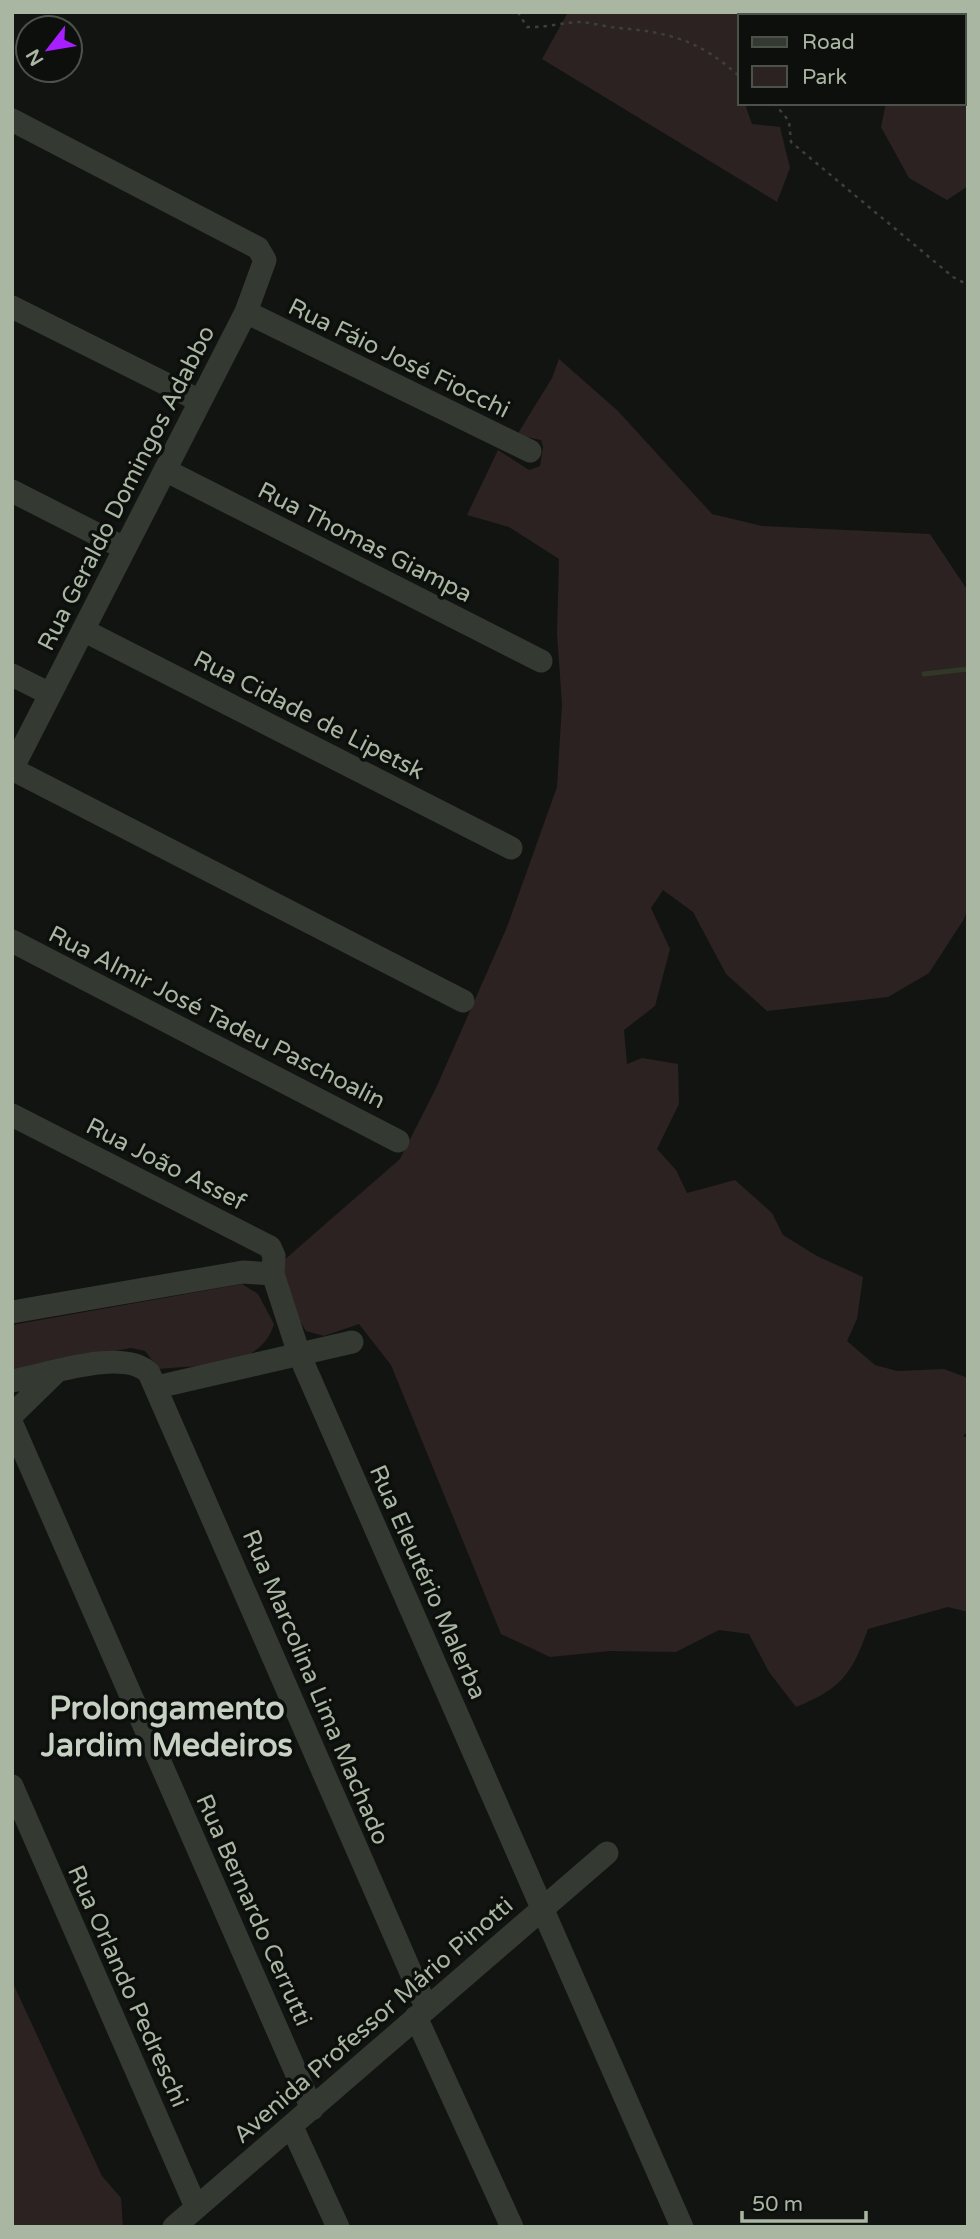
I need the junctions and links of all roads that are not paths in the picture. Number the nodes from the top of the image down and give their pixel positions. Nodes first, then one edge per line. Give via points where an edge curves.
1 (12, 120) edge
2 (12, 307) edge
3 (246, 312) junction
4 (200, 401) junction
5 (530, 451) dead end
6 (165, 470) junction
7 (12, 491) edge
8 (124, 548) junction
9 (83, 629) junction
10 (541, 661) dead end
11 (12, 675) edge
12 (50, 694) junction
13 (12, 769) edge
14 (511, 848) dead end
15 (12, 941) edge
16 (463, 1001) dead end
17 (12, 1115) edge
18 (398, 1141) dead end
19 (273, 1274) junction
20 (18, 1306) edge
21 (352, 1342) dead end
22 (299, 1354) junction
23 (55, 1373) junction
24 (12, 1381) edge
25 (157, 1387) junction
26 (12, 1415) edge
27 (12, 1424) edge
28 (12, 1786) edge
29 (607, 1853) dead end
30 (542, 1908) junction
31 (421, 2012) junction
32 (312, 2109) junction
33 (292, 2127) junction
34 (195, 2207) junction
35 (174, 2227) edge
36 (338, 2227) edge
37 (512, 2227) edge
38 (682, 2227) edge

1 - 3 street, Rua Geraldo Domingos Adabbo via 258,248 264,267
2 - 4 street
3 - 4 street, Rua Geraldo Domingos Adabbo
3 - 5 street, Rua Fáio José Fiocchi
4 - 6 street, Rua Geraldo Domingos Adabbo
6 - 8 street, Rua Geraldo Domingos Adabbo
6 - 10 street, Rua Thomas Giampa
7 - 8 street
8 - 9 street, Rua Geraldo Domingos Adabbo
9 - 12 street, Rua Geraldo Domingos Adabbo
9 - 14 street, Rua Cidade de Lipetsk
11 - 12 street
12 - 13 street, Rua Geraldo Domingos Adabbo
13 - 16 street
15 - 18 street, Rua Almir José Tadeu Paschoalin
17 - 19 street, Rua João Assef via 270,1247
19 - 20 street via 243,1272
19 - 22 street, Rua Eleutério Malerba
21 - 22 street
22 - 25 street
22 - 30 street, Rua Eleutério Malerba
23 - 24 street
23 - 25 street via 114,1360 141,1364
23 - 26 street
25 - 31 street, Rua Marcolina Lima Machado
27 - 32 street, Rua Bernardo Cerrutti
28 - 34 street, Rua Orlando Pedreschi
29 - 30 street, Avenida Professor Mário Pinotti
30 - 31 street, Avenida Professor Mário Pinotti
30 - 38 street, Rua Eleutério Malerba
31 - 32 street, Avenida Professor Mário Pinotti
31 - 37 street, Rua Marcolina Lima Machado
32 - 33 street, Avenida Professor Mário Pinotti
33 - 34 street, Avenida Professor Mário Pinotti
33 - 36 street
34 - 35 street, Avenida Professor Mário Pinotti

